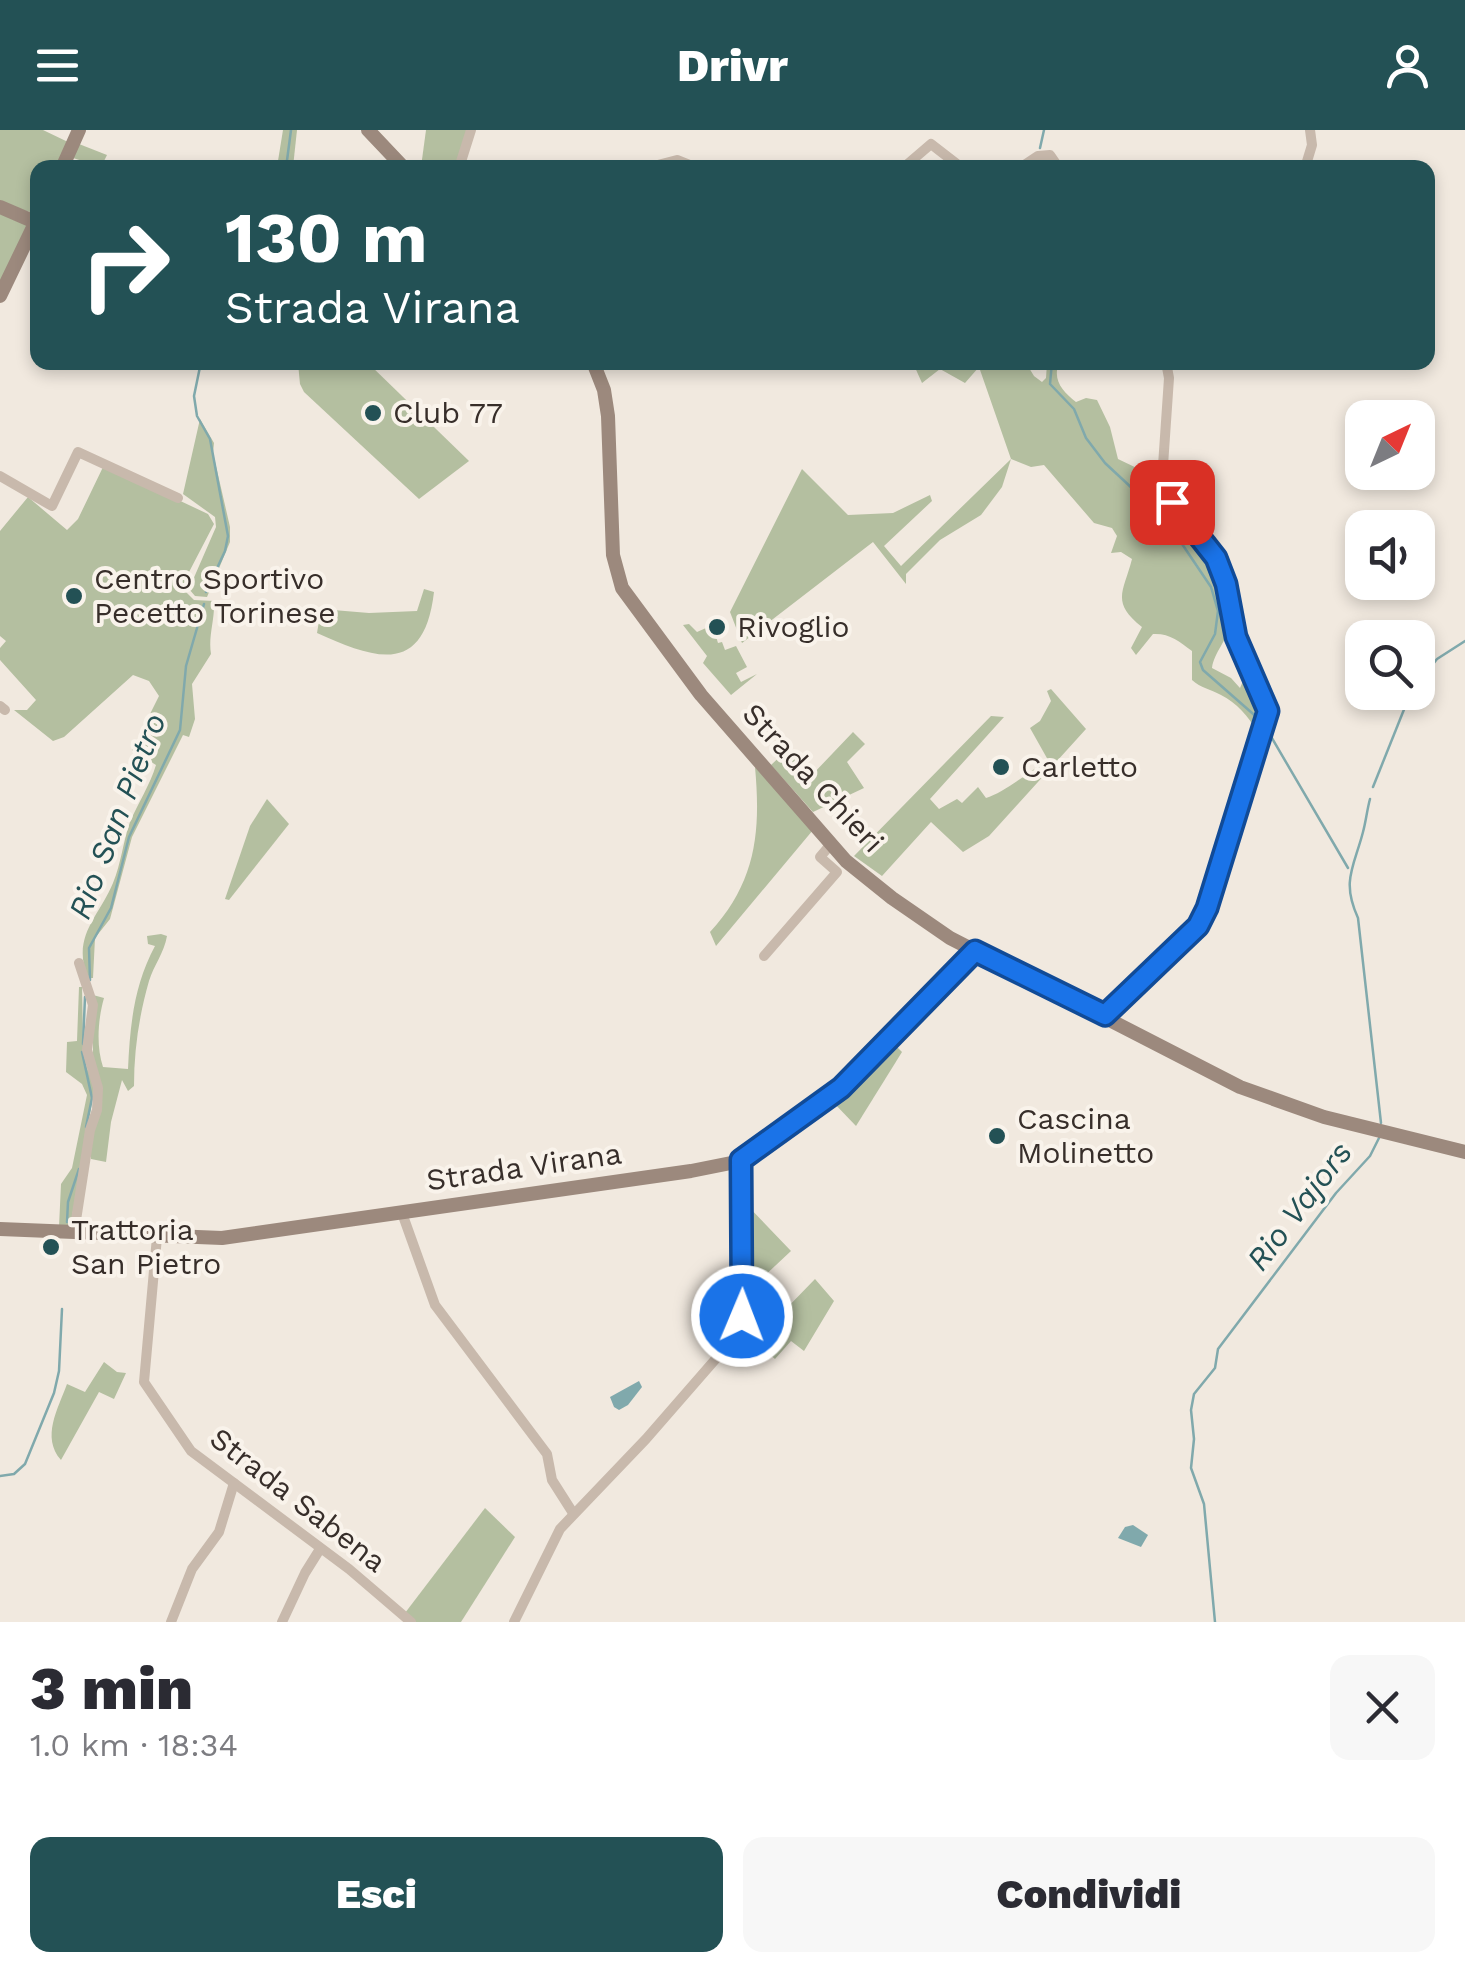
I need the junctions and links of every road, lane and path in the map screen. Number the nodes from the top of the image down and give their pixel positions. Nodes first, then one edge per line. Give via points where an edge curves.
1 (79, 130) edge
2 (368, 130) edge
3 (471, 130) edge
4 (1310, 130) edge
5 (66, 160) edge
6 (396, 160) edge
7 (462, 160) edge
8 (912, 160) edge
9 (952, 160) edge
10 (1308, 160) edge
11 (0, 207) edge
12 (30, 218) edge
13 (30, 233) edge
14 (0, 296) edge
15 (595, 370) edge
16 (1168, 370) edge
17 (0, 476) edge
18 (178, 498) dead end
19 (831, 844) junction
20 (975, 951) junction
21 (764, 956) dead end
22 (79, 964) dead end
23 (1105, 1015) junction
24 (1465, 1152) edge
25 (741, 1160) junction
26 (402, 1212) junction
27 (0, 1229) edge
28 (74, 1233) junction
29 (157, 1237) junction
30 (234, 1483) junction
31 (572, 1513) junction
32 (320, 1549) junction
33 (171, 1622) edge
34 (282, 1622) edge
35 (411, 1622) edge
36 (514, 1622) edge

1 - 5 main road
2 - 6 main road
3 - 7 street
4 - 10 street
8 - 9 street via 931,144
11 - 12 main road
13 - 14 main road
15 - 19 main road, Strada Chieri via 608,416 614,555 622,588 700,696
16 - 23 street via 1162,480 1216,558 1236,637 1268,711 1198,926
17 - 18 street via 52,506 78,452
19 - 20 main road, Strada Chieri via 892,898
19 - 21 street via 820,857 837,872
20 - 23 main road, Strada Chieri
20 - 25 main road, Strada Virana via 841,1088
22 - 28 street via 93,1005 87,1050 98,1088
23 - 24 main road, Strada Chieri via 1240,1087 1324,1117
25 - 26 main road, Strada Virana
25 - 31 street via 742,1316 728,1346
26 - 29 main road, Strada Virana via 222,1238
26 - 31 street via 435,1305 547,1454 552,1480
27 - 28 main road, Strada Virana
28 - 29 main road, Strada Virana
29 - 30 street, Strada Sabena via 144,1382 191,1450
30 - 32 street, Strada Sabena
30 - 33 street via 219,1532 192,1569
31 - 36 street
32 - 34 street
32 - 35 street, Strada Sabena

